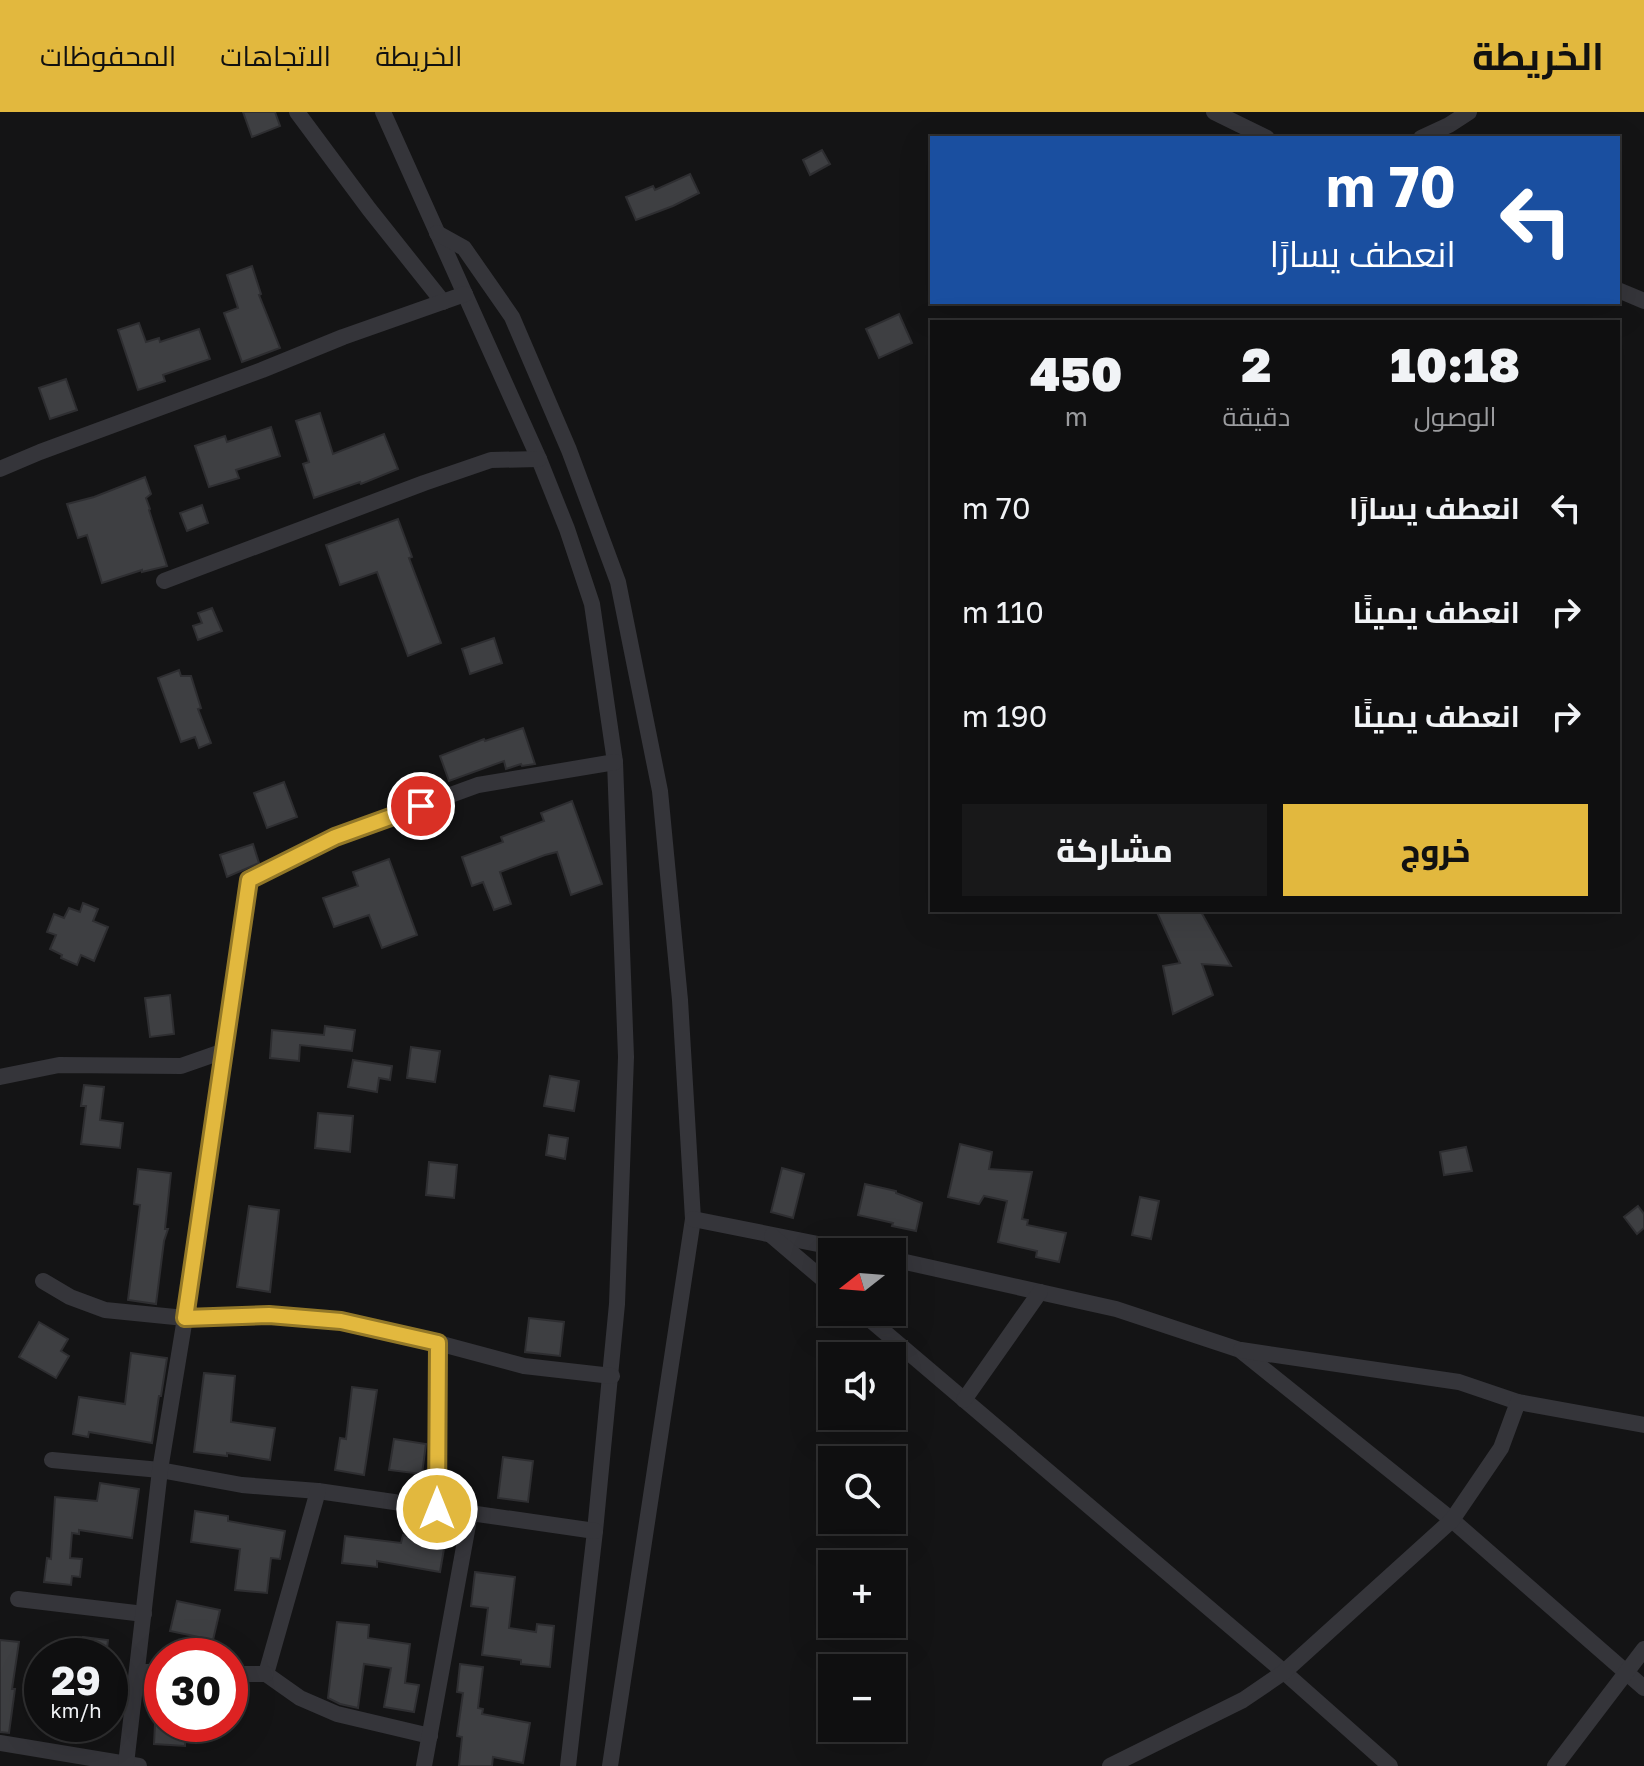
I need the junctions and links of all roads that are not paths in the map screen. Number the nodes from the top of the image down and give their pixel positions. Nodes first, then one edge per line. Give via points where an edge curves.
1 (297, 112) edge
2 (383, 112) edge
3 (1214, 112) edge
4 (1469, 112) edge
5 (1263, 136) edge
6 (1425, 136) edge
7 (437, 233) junction
8 (1620, 291) edge
9 (465, 294) junction
10 (1644, 301) edge
11 (443, 302) junction
12 (539, 459) junction
13 (0, 469) edge
14 (164, 581) dead end
15 (615, 762) junction
16 (224, 1051) junction
17 (0, 1077) edge
18 (693, 1219) junction
19 (770, 1234) junction
20 (818, 1244) edge
21 (906, 1262) edge
22 (818, 1275) edge
23 (43, 1281) dead end
24 (1040, 1292) junction
25 (185, 1318) junction
26 (877, 1326) edge
27 (438, 1343) junction
28 (1240, 1350) junction
29 (612, 1376) junction
30 (964, 1400) junction
31 (1518, 1402) junction
32 (1644, 1425) edge
33 (52, 1460) dead end
34 (160, 1470) junction
35 (318, 1491) junction
36 (437, 1509) junction
37 (470, 1514) junction
38 (1452, 1520) junction
39 (595, 1531) junction
40 (18, 1599) dead end
41 (144, 1614) junction
42 (1644, 1649) edge
43 (137, 1672) junction
44 (144, 1672) edge
45 (1284, 1672) junction
46 (1626, 1673) junction
47 (248, 1674) edge
48 (266, 1674) junction
49 (1644, 1688) edge
50 (430, 1736) junction
51 (0, 1743) edge
52 (132, 1765) edge
53 (424, 1766) edge
54 (568, 1766) edge
55 (610, 1766) edge
56 (1110, 1766) edge
57 (1390, 1766) edge
58 (1555, 1766) edge

1 - 11 street
2 - 7 street
3 - 5 street
4 - 6 street
7 - 9 street
7 - 18 street via 464,248 512,317 618,582 660,791
8 - 10 street
9 - 11 street
9 - 12 street
11 - 13 street
12 - 14 street via 491,460
12 - 15 street via 592,604
15 - 16 street via 478,785 335,837 249,880
15 - 29 street via 626,1057
16 - 17 street via 181,1066 59,1065
16 - 25 street
18 - 19 street
18 - 55 street
19 - 20 street
19 - 22 street
21 - 24 street
23 - 25 street via 105,1310
24 - 28 street via 1116,1309
24 - 30 street
25 - 27 street via 269,1315 341,1321
25 - 34 street
26 - 30 street
27 - 29 street via 524,1366
27 - 36 street
28 - 31 street via 1459,1382
28 - 38 street
29 - 39 street
30 - 45 street
31 - 32 street
31 - 38 street via 1501,1448
33 - 34 street
34 - 35 street via 242,1485
34 - 41 street
35 - 36 street
35 - 48 street
36 - 37 street
37 - 39 street
37 - 50 street
38 - 45 street
38 - 46 street
39 - 54 street
40 - 41 street
41 - 43 street
42 - 46 street
43 - 44 street
43 - 52 street
45 - 56 street via 1243,1700
45 - 57 street
46 - 49 street
46 - 58 street
47 - 48 street
48 - 50 street via 300,1698 337,1714
50 - 53 street
51 - 52 street

